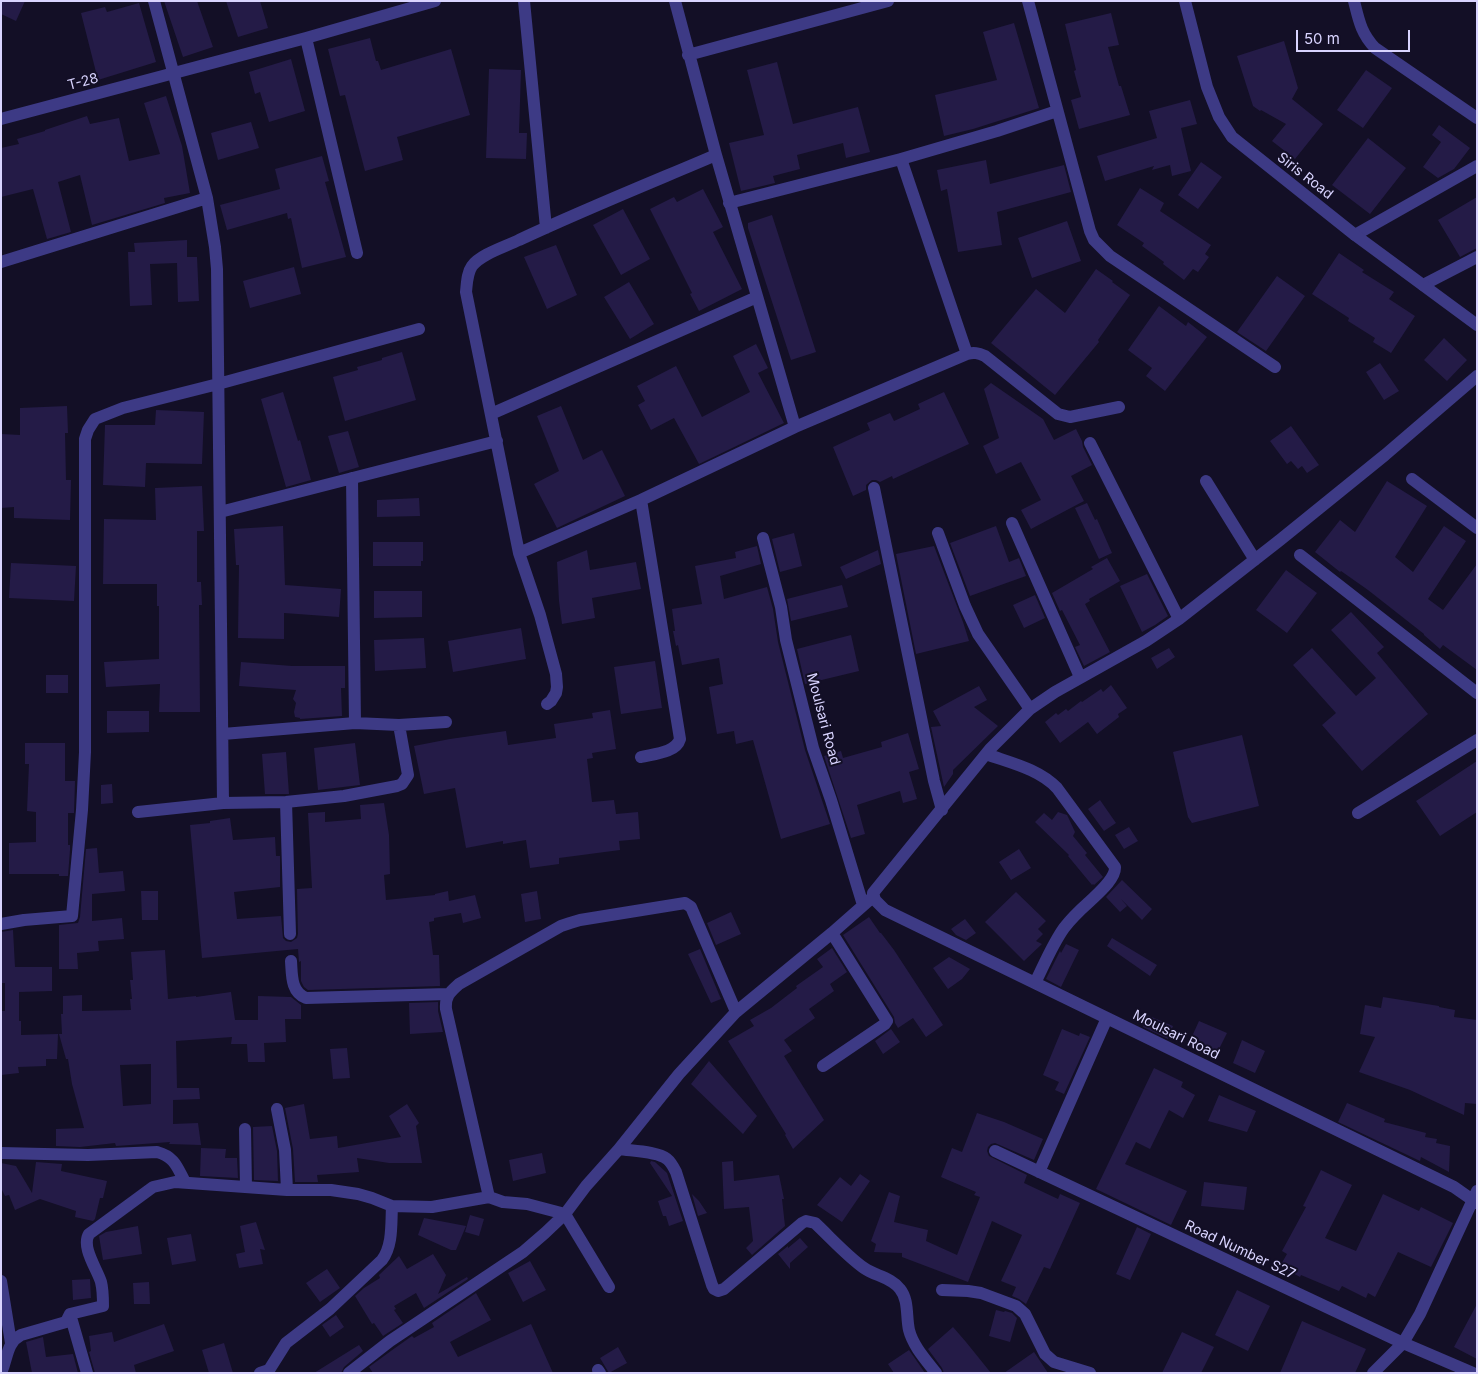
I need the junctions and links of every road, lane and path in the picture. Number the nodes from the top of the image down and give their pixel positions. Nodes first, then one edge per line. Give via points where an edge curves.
1 (154, 1) edge
2 (435, 1) edge
3 (524, 1) edge
4 (675, 1) edge
5 (888, 1) edge
6 (1028, 1) edge
7 (1185, 1) edge
8 (1354, 1) edge
9 (306, 38) junction
10 (688, 55) junction
11 (173, 73) junction
12 (1057, 111) junction
13 (1477, 118) edge
14 (1, 119) edge
15 (716, 155) junction
16 (901, 159) junction
17 (1477, 166) edge
18 (207, 198) junction
19 (729, 203) junction
20 (546, 228) junction
21 (1355, 235) junction
22 (357, 253) dead end
23 (1477, 257) edge
24 (1, 262) edge
25 (1423, 285) junction
26 (757, 298) junction
27 (1477, 325) edge
28 (419, 329) dead end
29 (968, 354) junction
30 (1275, 367) dead end
31 (1477, 376) edge
32 (218, 384) junction
33 (1119, 407) dead end
34 (491, 414) junction
35 (795, 427) junction
36 (497, 441) junction
37 (1090, 443) dead end
38 (352, 478) junction
39 (1412, 479) dead end
40 (1206, 481) dead end
41 (874, 488) dead end
42 (641, 500) junction
43 (220, 512) junction
44 (1012, 523) dead end
45 (1477, 528) edge
46 (938, 533) dead end
47 (763, 538) dead end
48 (519, 553) junction
49 (1300, 555) dead end
50 (1255, 560) junction
51 (1179, 619) junction
52 (1080, 678) junction
53 (1477, 693) edge
54 (547, 704) dead end
55 (1030, 710) junction
56 (446, 722) dead end
57 (355, 723) junction
58 (399, 725) junction
59 (223, 734) junction
60 (1477, 740) edge
61 (986, 754) junction
62 (641, 757) dead end
63 (286, 802) junction
64 (223, 803) junction
65 (942, 810) junction
66 (138, 812) dead end
67 (1358, 813) dead end
68 (874, 896) junction
69 (863, 905) junction
70 (1, 924) edge
71 (832, 933) junction
72 (290, 934) dead end
73 (291, 961) dead end
74 (1035, 983) junction
75 (448, 994) junction
76 (736, 1012) junction
77 (1107, 1018) junction
78 (823, 1066) dead end
79 (277, 1109) dead end
80 (245, 1129) dead end
81 (619, 1149) junction
82 (995, 1151) dead end
83 (1, 1153) edge
84 (1039, 1172) junction
85 (185, 1182) junction
86 (246, 1187) junction
87 (287, 1190) junction
88 (1476, 1196) edge
89 (489, 1197) junction
90 (392, 1206) junction
91 (565, 1214) junction
92 (1, 1280) edge
93 (608, 1287) dead end
94 (942, 1290) dead end
95 (4, 1311) edge
96 (70, 1314) junction
97 (11, 1343) junction
98 (1403, 1343) junction
99 (1055, 1367) edge
100 (267, 1372) edge
101 (1, 1373) edge
102 (87, 1373) edge
103 (349, 1373) edge
104 (936, 1373) edge
105 (1090, 1373) edge
106 (1373, 1373) edge
107 (1473, 1373) edge

1 - 11 street
2 - 9 street, T-28
3 - 20 street
4 - 10 street
5 - 10 street
6 - 12 street
7 - 21 street, Siris Road via 1208,87 1226,130
8 - 13 street via 1360,27 1375,48
9 - 11 street, T-28
9 - 22 street
10 - 15 street
11 - 14 street, T-28
11 - 18 street
12 - 16 street
12 - 30 street via 1094,240 1110,256
15 - 19 street
15 - 20 street
16 - 19 street
16 - 29 street
17 - 21 street
18 - 24 street
18 - 32 street via 217,269
19 - 26 street
20 - 34 street via 479,260 467,280 466,292
21 - 25 street, Siris Road
23 - 25 street
25 - 27 street, Siris Road
26 - 34 street
26 - 35 street
28 - 32 street
29 - 33 street via 974,352 984,356 1058,414 1070,417
29 - 35 street
31 - 50 street
32 - 43 street
32 - 70 street via 117,410 95,419 88,430 85,439 85,752 72,916
34 - 36 street
35 - 42 street
36 - 38 street
36 - 48 street
37 - 51 street
38 - 43 street
38 - 57 street
39 - 45 street
40 - 50 street
41 - 65 street
42 - 48 street
42 - 62 street via 680,739 672,749
43 - 59 street
44 - 52 street
46 - 55 street via 978,634
47 - 69 street, Moulsari Road via 813,748
48 - 54 street via 556,674 555,697
49 - 53 street
50 - 51 street
51 - 52 street
52 - 55 street
55 - 61 street
56 - 58 street
57 - 58 street
57 - 59 street
58 - 63 street via 408,775 402,784 344,796
59 - 64 street
60 - 67 street
61 - 65 street
61 - 74 street via 1048,779 1115,867 1115,874 1072,918 1054,943
63 - 64 street
63 - 72 street
64 - 66 street
65 - 68 street via 875,889
68 - 69 street
68 - 74 street, Moulsari Road via 885,910
69 - 71 street
71 - 76 street
71 - 78 street via 887,1021
73 - 75 street via 294,986 298,994 306,998
74 - 77 street, Moulsari Road
75 - 76 street via 561,926 685,903 691,907
75 - 89 street via 446,1009
76 - 81 street via 679,1074
77 - 84 street
77 - 88 street, Moulsari Road
79 - 87 street via 285,1150
80 - 86 street
81 - 91 street
81 - 104 street via 668,1159 676,1172 714,1289 724,1289 802,1223 815,1223 862,1267 894,1282 900,1289 909,1330
82 - 84 street, Road Number S27
83 - 85 street via 88,1155 157,1152 174,1161
84 - 98 street, Road Number S27
85 - 86 street
85 - 96 street via 153,1187 89,1234 87,1249 101,1282 103,1306
86 - 87 street
87 - 90 street via 343,1191
88 - 98 street
89 - 90 street via 432,1207
89 - 91 street
90 - 100 street via 390,1243 386,1255 330,1309 286,1343
91 - 93 street
91 - 103 street via 523,1252 390,1341
92 - 95 street
94 - 99 street via 981,1293 1016,1306 1026,1314 1043,1351
95 - 97 street
96 - 97 street via 66,1322 21,1336
96 - 102 street
97 - 101 street
98 - 106 street
98 - 107 street, Road Number S27
99 - 105 street

